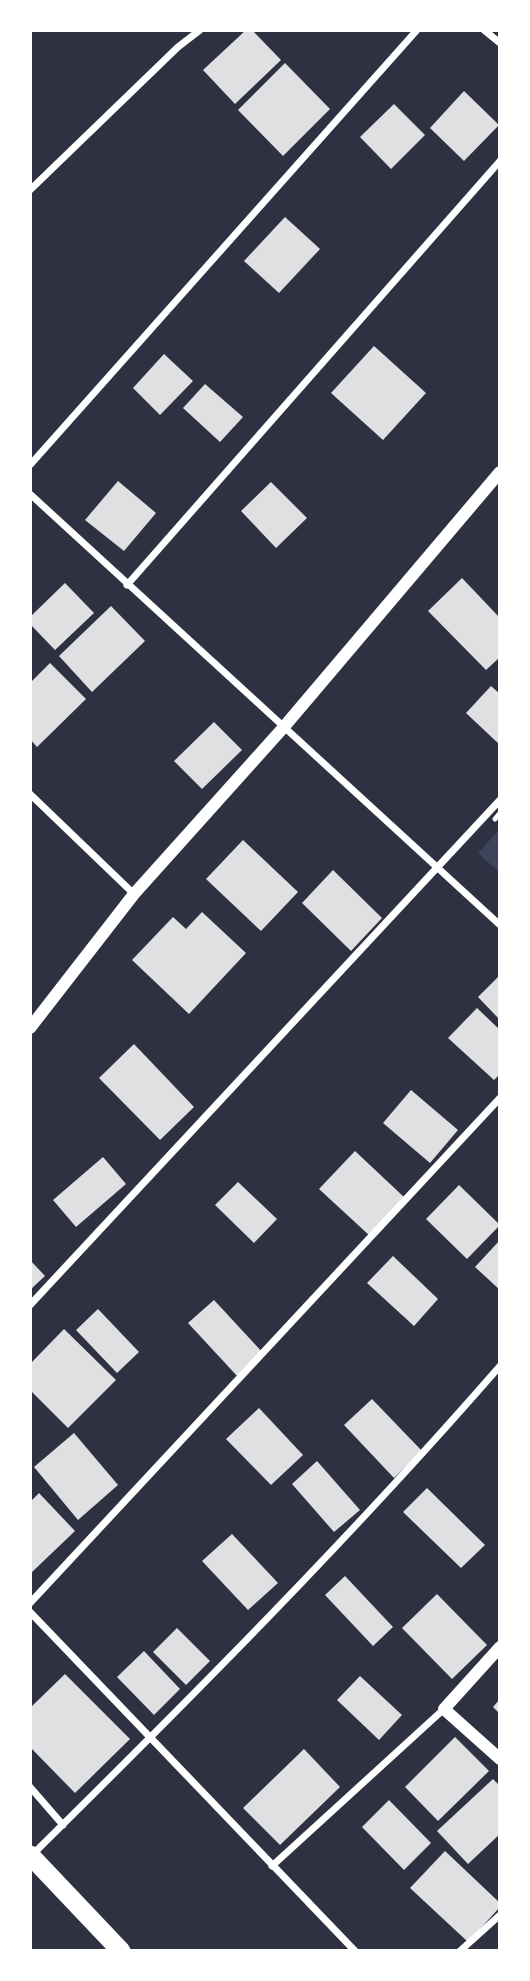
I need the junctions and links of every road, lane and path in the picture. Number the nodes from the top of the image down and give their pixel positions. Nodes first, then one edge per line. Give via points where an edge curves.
1 (200, 30) edge
2 (417, 30) edge
3 (484, 30) edge
4 (500, 43) edge
5 (500, 161) edge
6 (30, 190) edge
7 (30, 465) edge
8 (500, 472) edge
9 (30, 494) edge
10 (127, 585) junction
11 (283, 728) junction
12 (30, 794) edge
13 (500, 800) edge
14 (500, 813) edge
15 (495, 819) dead end
16 (437, 869) junction
17 (134, 894) junction
18 (500, 925) edge
19 (31, 1025) edge
20 (500, 1098) edge
21 (30, 1305) edge
22 (500, 1366) edge
23 (30, 1603) edge
24 (30, 1612) edge
25 (500, 1647) edge
26 (444, 1709) junction
27 (150, 1737) junction
28 (500, 1759) edge
29 (30, 1787) edge
30 (63, 1825) junction
31 (30, 1855) edge
32 (272, 1866) junction
33 (500, 1915) edge
34 (121, 1951) edge
35 (355, 1951) edge
36 (460, 1951) edge

1 - 6 street
2 - 7 street
3 - 4 street
5 - 10 street
8 - 11 street
9 - 10 street
10 - 11 street
11 - 16 street
11 - 17 street
12 - 17 street
13 - 16 street
14 - 15 lane
16 - 18 street
16 - 21 street
17 - 19 street
20 - 23 street
22 - 27 street via 420,1458
24 - 27 street
25 - 26 street
26 - 28 street
26 - 32 street
27 - 30 street
27 - 32 street
29 - 30 street
30 - 31 street
31 - 34 highway
32 - 35 street
33 - 36 street

